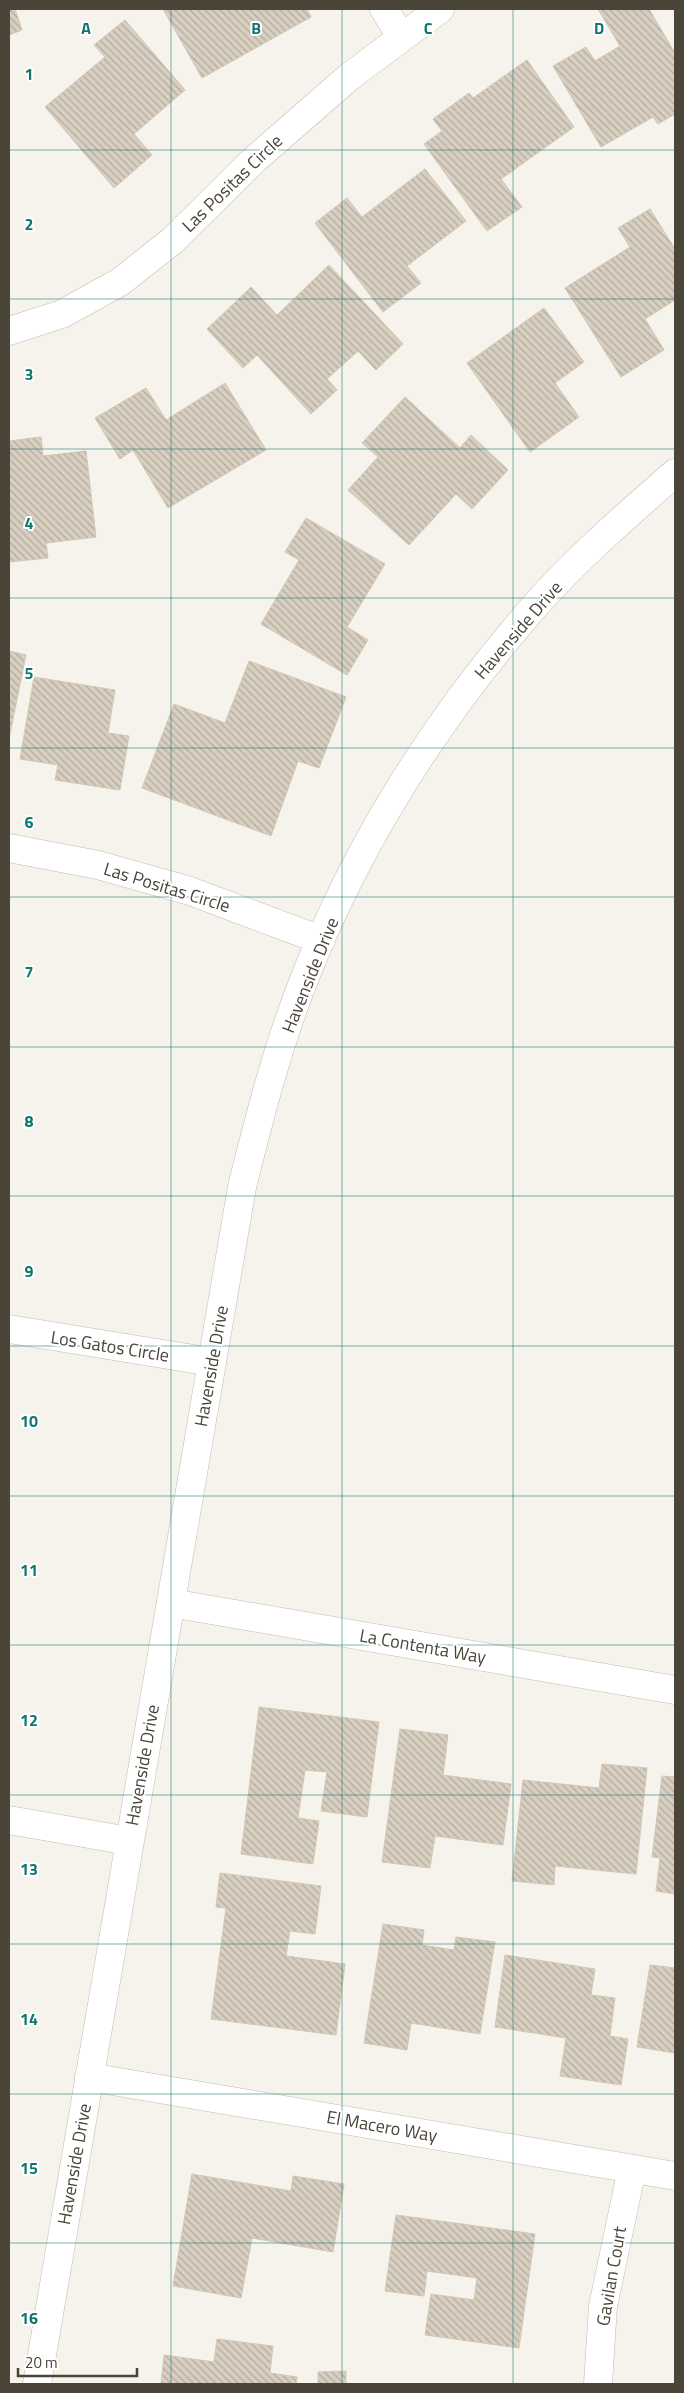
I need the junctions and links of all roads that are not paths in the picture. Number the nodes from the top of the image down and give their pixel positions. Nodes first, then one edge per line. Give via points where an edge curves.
1 (384, 9) edge
2 (440, 9) edge
3 (402, 36) junction
4 (9, 331) edge
5 (675, 473) edge
6 (9, 848) edge
7 (321, 940) junction
8 (9, 1329) edge
9 (212, 1362) junction
10 (171, 1603) junction
11 (675, 1690) edge
12 (9, 1820) edge
13 (129, 1841) junction
14 (89, 2077) junction
15 (632, 2169) junction
16 (675, 2176) edge
17 (37, 2384) edge
18 (598, 2384) edge

1 - 3 street
2 - 3 street, Las Positas Circle
3 - 4 street, Las Positas Circle via 261,153 172,241 120,282 62,314
5 - 7 street, Havenside Drive via 610,529 534,607 465,692 415,764 370,839
6 - 7 street, Las Positas Circle via 98,865 190,891
7 - 9 street, Havenside Drive via 269,1081 242,1187
8 - 9 street, Los Gatos Circle
9 - 10 street, Havenside Drive
10 - 11 street, La Contenta Way
10 - 13 street, Havenside Drive
12 - 13 street
13 - 14 street, Havenside Drive
14 - 15 street, El Macero Way
14 - 17 street, Havenside Drive
15 - 16 street, El Macero Way
15 - 18 street, Gavilan Court via 603,2306

